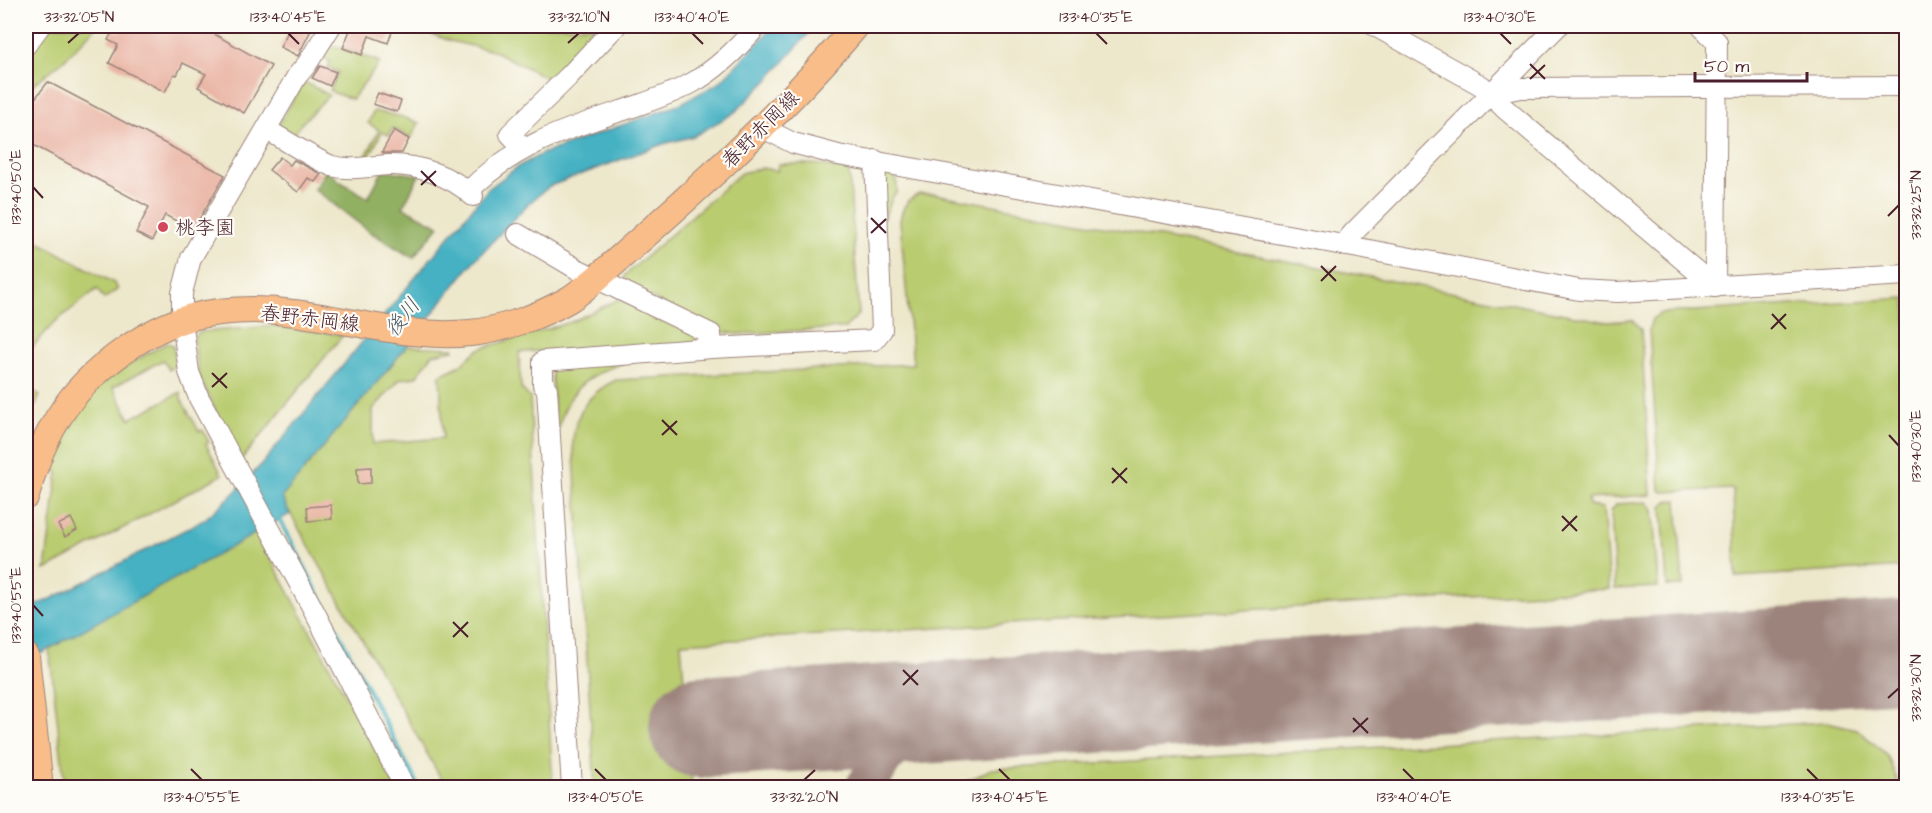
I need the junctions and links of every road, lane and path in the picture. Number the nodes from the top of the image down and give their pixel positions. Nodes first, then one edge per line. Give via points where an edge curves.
1 (40, 26) edge
2 (331, 26) edge
3 (616, 26) edge
4 (757, 26) edge
5 (856, 26) edge
6 (1375, 26) edge
7 (1558, 26) edge
8 (1701, 26) edge
9 (26, 45) edge
10 (1906, 86) edge
11 (1716, 87) junction
12 (1490, 94) junction
13 (763, 128) junction
14 (267, 130) junction
15 (523, 148) junction
16 (876, 160) junction
17 (518, 234) dead end
18 (1347, 246) junction
19 (1906, 276) edge
20 (597, 278) junction
21 (1715, 287) junction
22 (182, 320) junction
23 (712, 348) junction
24 (26, 496) edge
25 (26, 656) edge
26 (26, 664) edge
27 (40, 788) edge
28 (405, 788) edge
29 (572, 788) edge

1 - 9 street
2 - 14 street
3 - 15 street via 510,134
4 - 15 street via 719,65 692,83
5 - 13 main road, 春野赤岡線
6 - 12 street
7 - 12 street
8 - 11 street via 1717,42
10 - 11 street
11 - 12 street via 1520,88
11 - 21 street
12 - 18 street via 1354,232
12 - 21 street
13 - 16 street via 793,143
13 - 20 main road, 春野赤岡線
14 - 15 street via 331,165 392,165 426,170 471,194 489,172
14 - 22 street via 191,258 182,293
16 - 18 street
16 - 23 street via 882,330 874,340
17 - 20 street
18 - 21 street via 1579,290
19 - 21 street
20 - 22 main road, 春野赤岡線 via 569,299 517,322 469,333 429,333 255,310
20 - 23 street via 711,334
22 - 24 main road, 春野赤岡線 via 126,350 82,386 51,429
22 - 28 street via 195,389
23 - 29 street via 543,361
25 - 26 main road
26 - 27 main road

